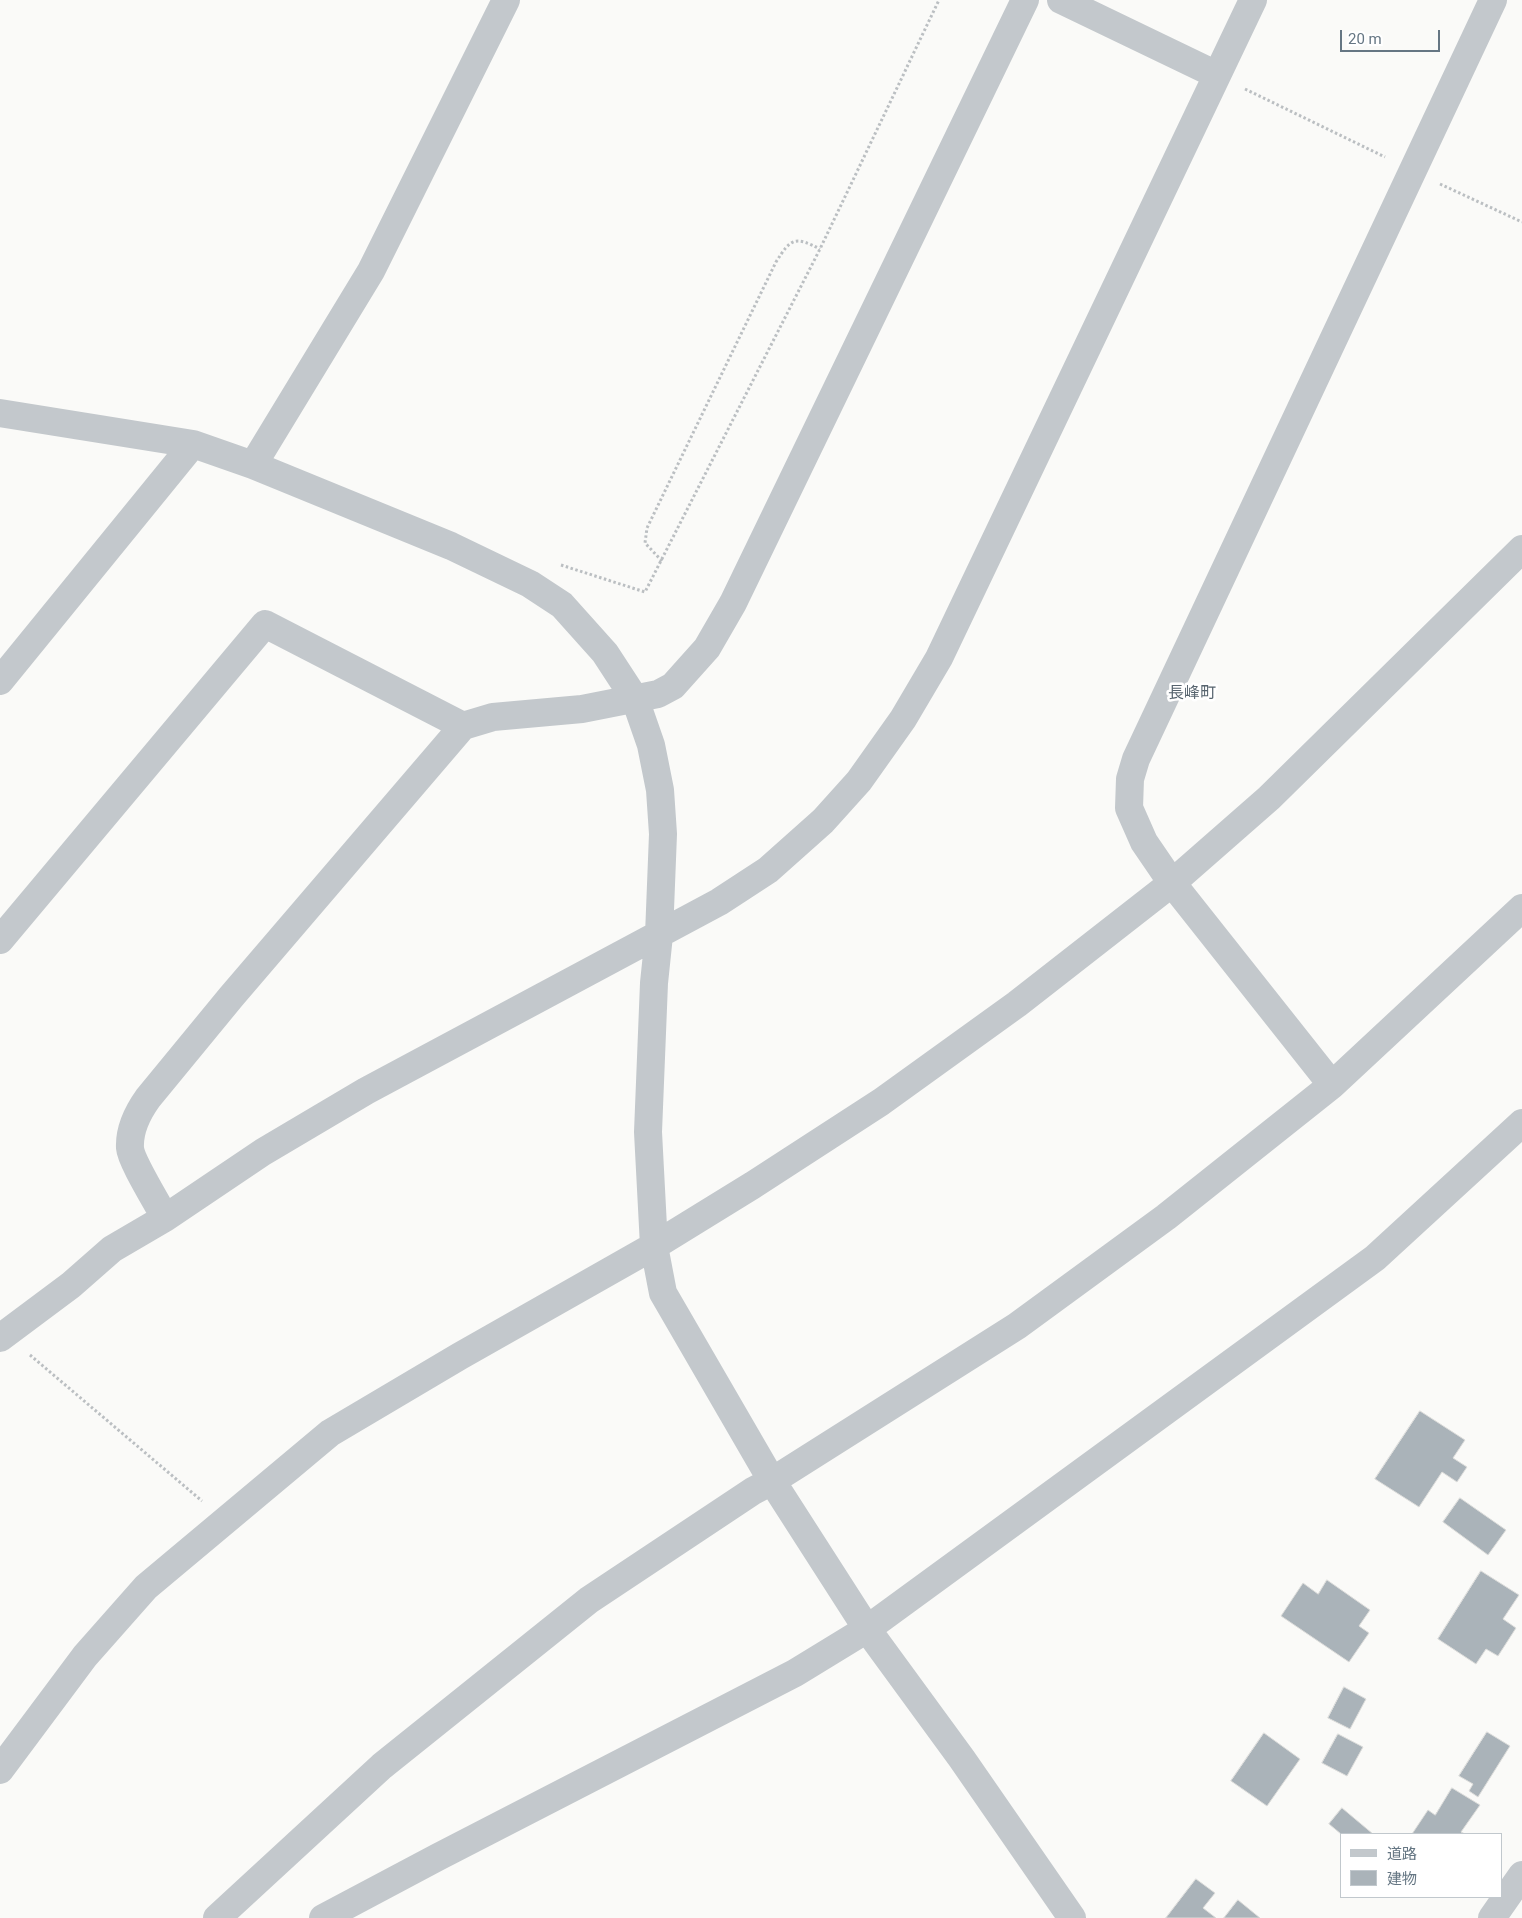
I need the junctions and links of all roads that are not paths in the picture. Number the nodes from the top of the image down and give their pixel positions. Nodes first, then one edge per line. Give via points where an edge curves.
1 (506, 0) edge
2 (1025, 0) edge
3 (1061, 0) edge
4 (1253, 0) edge
5 (1494, 0) edge
6 (1217, 75) junction
7 (0, 414) edge
8 (193, 444) junction
9 (253, 465) junction
10 (1522, 550) edge
11 (0, 680) edge
12 (635, 699) junction
13 (463, 726) junction
14 (1172, 883) junction
15 (1522, 908) edge
16 (659, 935) junction
17 (0, 940) edge
18 (1332, 1085) junction
19 (1522, 1123) edge
20 (165, 1218) junction
21 (654, 1246) junction
22 (1, 1334) edge
23 (772, 1481) junction
24 (867, 1630) junction
25 (0, 1770) edge
26 (1522, 1875) edge
27 (217, 1918) edge
28 (323, 1918) edge
29 (1072, 1918) edge
30 (1492, 1918) edge

1 - 9 street via 371,271
2 - 12 street via 733,603 707,648 673,686 658,694
3 - 6 street
4 - 6 street
5 - 14 street via 1136,760 1130,779 1129,808 1144,842
6 - 16 street via 940,658 903,719 859,781 823,821 768,870
7 - 8 street
8 - 9 street
8 - 11 street
9 - 12 street via 451,546 530,584 562,605 605,652
10 - 14 street via 1269,798
12 - 13 street via 582,709 493,717
12 - 16 street via 651,745 660,790 663,834
13 - 17 street via 266,624
13 - 20 street via 231,997 138,1113 130,1149
14 - 18 street
14 - 21 street via 1017,1004 881,1102
15 - 18 street
16 - 20 street via 366,1090 263,1152
16 - 21 street via 648,1132
18 - 23 street via 1166,1217 1017,1326
19 - 24 street via 1375,1258
20 - 22 street via 112,1248 71,1285
21 - 23 street via 663,1293
21 - 25 street via 330,1433 146,1587 85,1656
23 - 24 street
23 - 27 street via 753,1490 589,1600 382,1766
24 - 28 street via 795,1673
24 - 29 street via 962,1759
26 - 30 street

